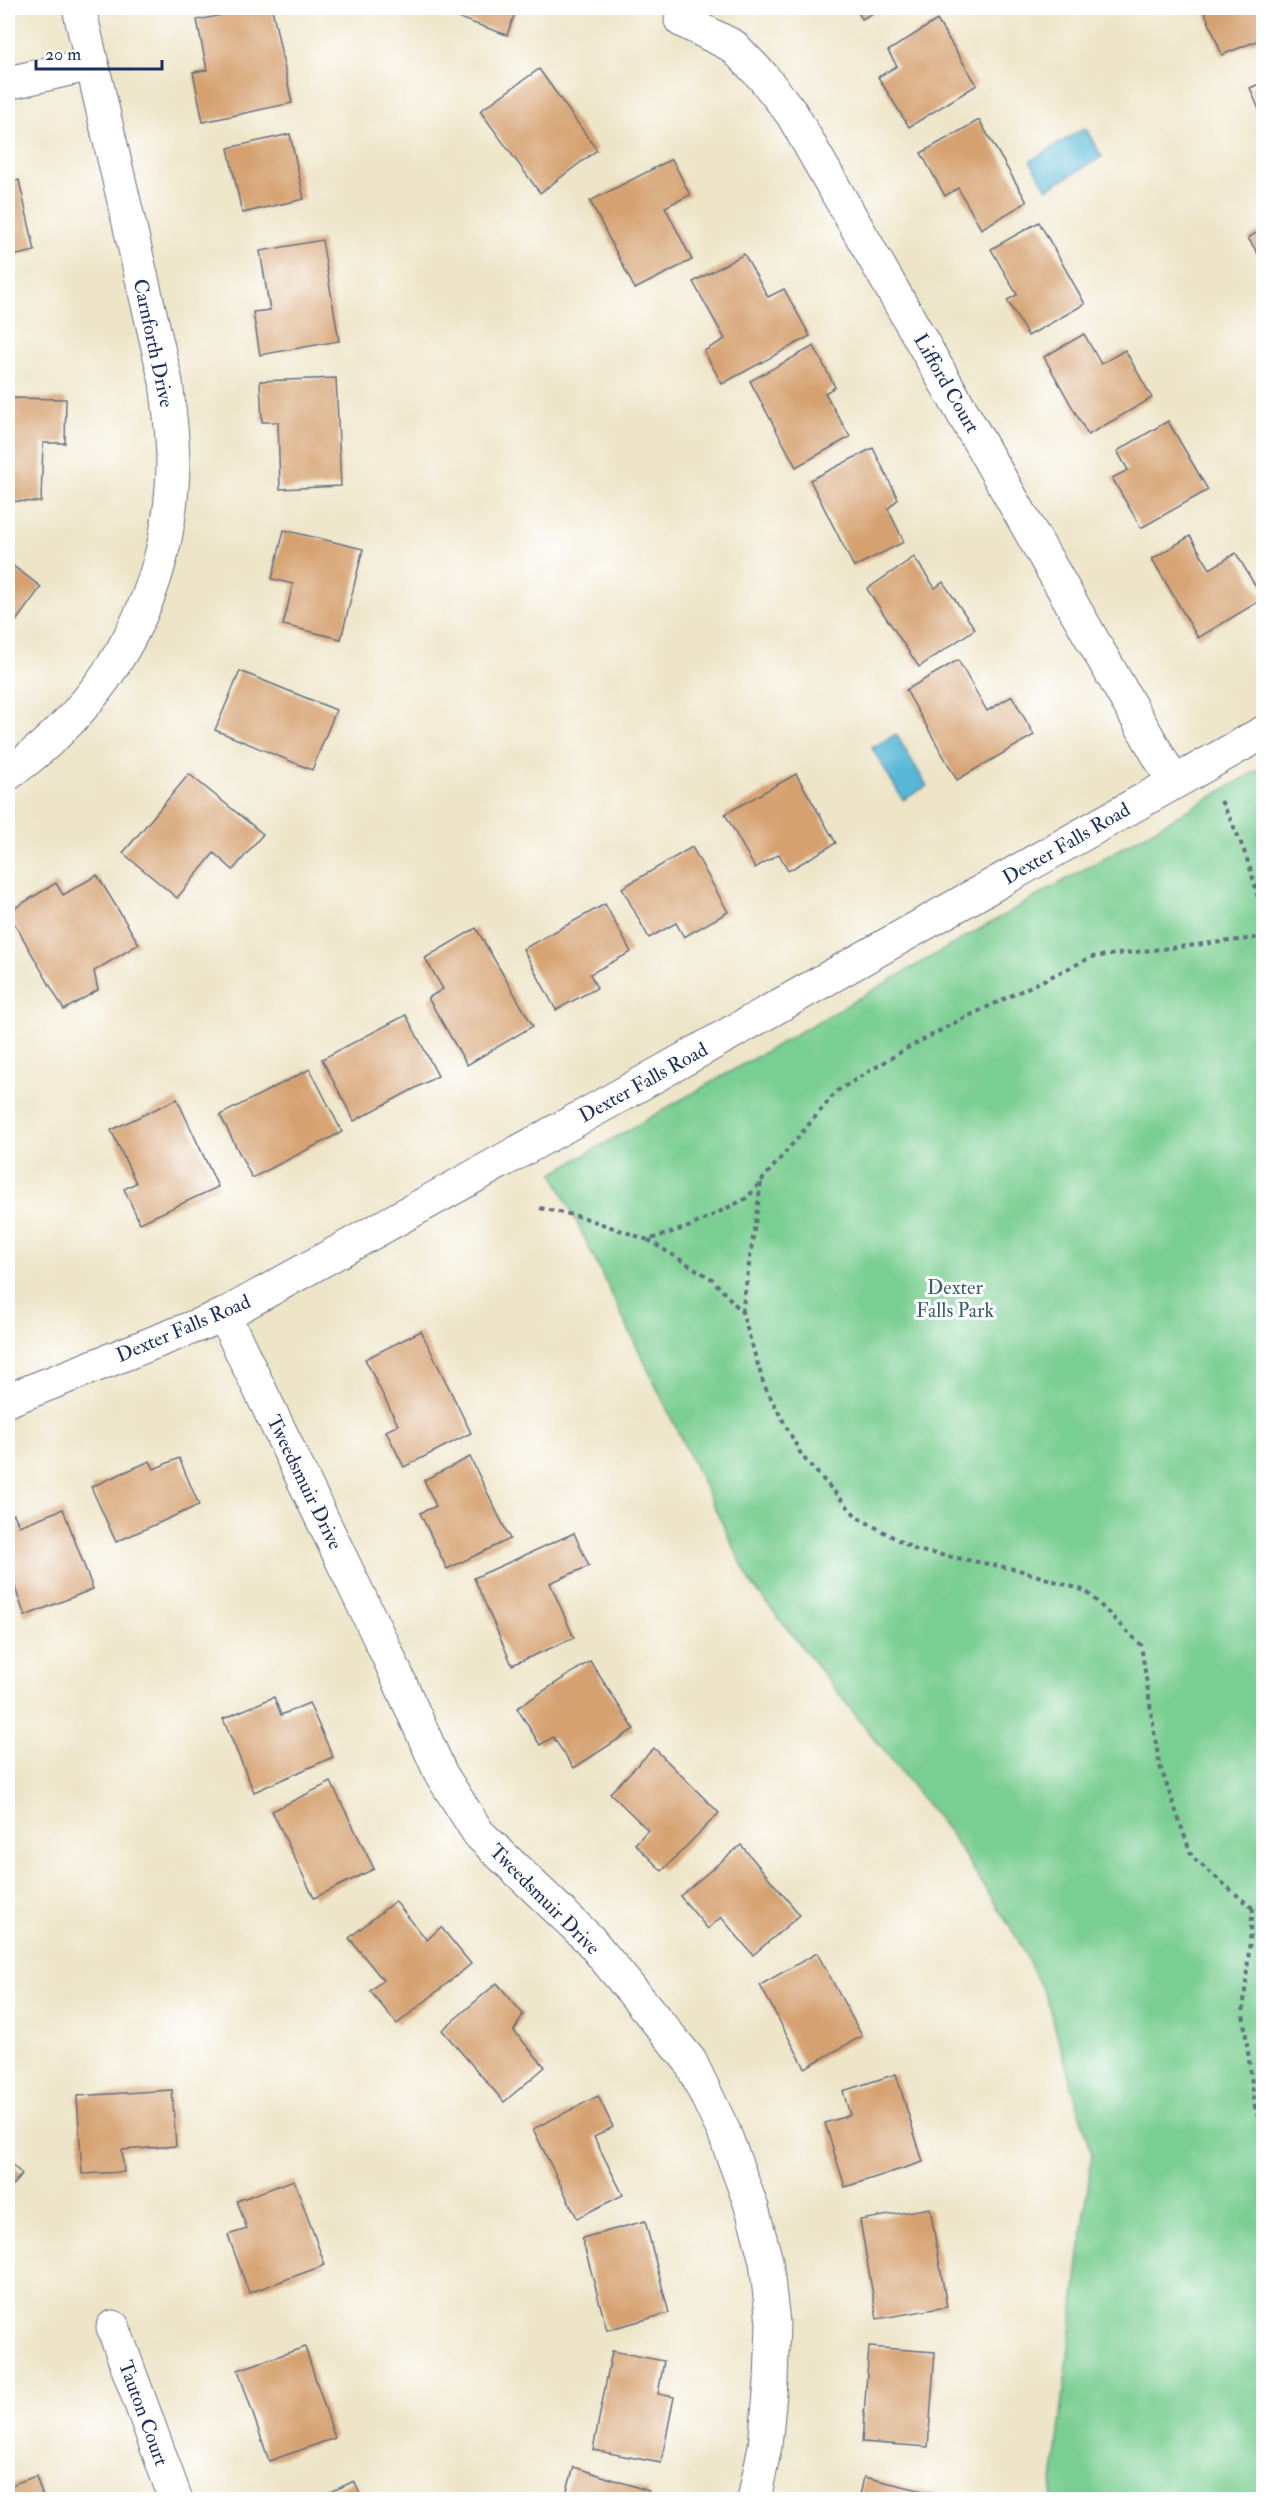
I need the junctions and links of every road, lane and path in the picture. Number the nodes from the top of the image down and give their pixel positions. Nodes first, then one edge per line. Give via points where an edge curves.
1 (80, 8) edge
2 (681, 20) dead end
3 (92, 63) junction
4 (8, 83) edge
5 (1263, 732) edge
6 (1202, 766) junction
7 (8, 774) edge
8 (1173, 781) junction
9 (1263, 936) edge
10 (761, 1182) junction
11 (540, 1208) dead end
12 (648, 1240) junction
13 (742, 1312) junction
14 (224, 1315) junction
15 (8, 1400) edge
16 (1254, 1907) junction
17 (1263, 1911) edge
18 (1263, 2136) edge
19 (113, 2327) dead end
20 (176, 2499) edge
21 (754, 2499) edge

1 - 3 street, Carnforth Drive
2 - 8 street, Lifford Court via 733,46 792,114
3 - 4 street
3 - 7 street, Carnforth Drive via 166,382 172,486 164,545 152,591 134,634 94,692 36,754
5 - 6 street, Dexter Falls Road
6 - 8 street, Dexter Falls Road
6 - 9 path via 1242,840 1259,896
8 - 14 street, Dexter Falls Road
9 - 10 path via 1092,957 1018,992 904,1050 837,1091
10 - 12 path via 747,1198 690,1226
10 - 13 path
11 - 12 path via 582,1217
12 - 13 path via 712,1279
13 - 16 path via 764,1385 802,1456 857,1517 916,1550 1019,1569 1086,1591 1141,1645 1159,1763 1192,1857
14 - 15 street, Dexter Falls Road
14 - 21 street, Tweedsmuir Drive via 441,1774 478,1834 589,1939 690,2061 724,2132 752,2208 766,2261 772,2323 767,2424
16 - 17 path
16 - 18 path via 1243,2013 1255,2107
19 - 20 street, Tauton Court

